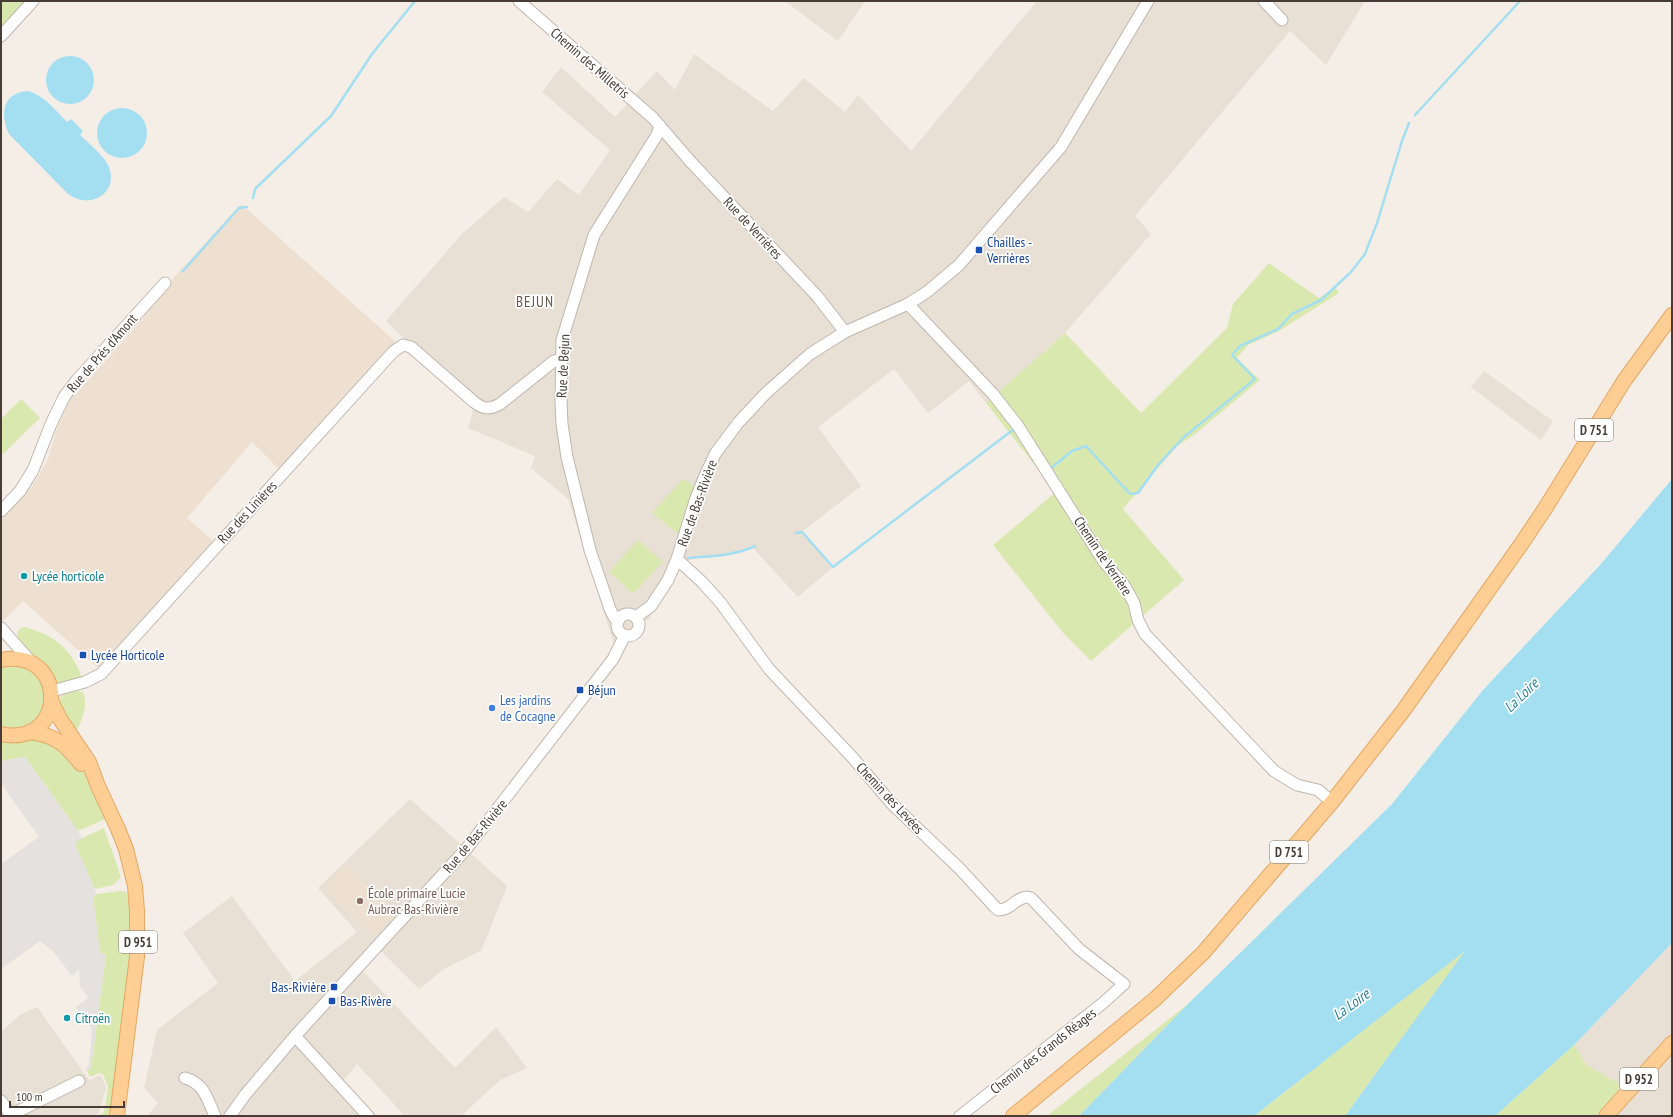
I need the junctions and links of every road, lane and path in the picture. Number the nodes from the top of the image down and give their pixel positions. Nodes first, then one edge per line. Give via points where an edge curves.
1 (33, 1) edge
2 (519, 1) edge
3 (1148, 1) edge
4 (1264, 1) edge
5 (1282, 20) dead end
6 (1, 36) edge
7 (660, 126) junction
8 (165, 283) dead end
9 (908, 304) junction
10 (1672, 315) edge
11 (845, 332) junction
12 (561, 360) junction
13 (1, 511) edge
14 (677, 558) junction
15 (636, 617) junction
16 (619, 620) junction
17 (1, 628) edge
18 (625, 635) junction
19 (14, 644) junction
20 (6, 659) edge
21 (32, 662) junction
22 (52, 697) junction
23 (29, 732) junction
24 (1, 734) edge
25 (98, 786) junction
26 (1332, 802) junction
27 (1124, 984) joint
28 (295, 1036) junction
29 (1672, 1043) edge
30 (185, 1078) dead end
31 (78, 1081) dead end
32 (1, 1101) edge
33 (10, 1116) edge
34 (117, 1116) edge
35 (215, 1116) edge
36 (230, 1116) edge
37 (368, 1116) edge
38 (960, 1116) edge
39 (1013, 1116) edge
40 (1606, 1116) edge

1 - 6 street
2 - 7 street, Chemin des Milletris
3 - 9 street, Rue de Bas-Rivière via 1061,147 980,242 944,279
4 - 5 street
7 - 11 street, Rue de Verrières via 818,296
7 - 12 street, Rue de Bejun via 657,135 594,235 562,340
8 - 13 street, Rue de Prés d'Amont via 64,397 33,470 20,491
9 - 11 street, Rue de Bas-Rivière
9 - 26 street, Chemin de Verrière via 993,394 1018,426 1104,562 1124,585 1134,603 1145,634 1274,771 1297,785 1318,790
10 - 26 main road, D 751 via 1624,381 1520,546 1403,712
11 - 14 street, Rue de Bas-Rivière via 810,354 766,393 738,423 715,454 696,498
12 - 16 street, Rue de Bejun via 562,424 577,500 604,596 614,617
12 - 22 street, Rue des Linières via 554,361 500,404 492,408 482,408 411,347 403,345 393,352 101,674
14 - 15 street, Rue de Bas-Rivière via 657,598
14 - 27 street, Chemin des Levées via 720,602 769,669 853,758 892,804 959,868 998,910 1008,908 1019,898 1031,898 1079,949
15 - 16 street via 627,614
15 - 18 street via 639,629 633,635
16 - 18 street via 619,631
17 - 19 street
18 - 28 street, Rue de Bas-Rivière via 614,659 467,848
19 - 20 street via 14,651
19 - 21 street
20 - 21 main road
21 - 22 main road via 48,680
22 - 23 main road via 44,721
22 - 25 main road, D 951 via 60,719 89,762
23 - 24 main road via 10,736
23 - 25 main road, D 951 via 62,742
25 - 34 main road, D 951 via 126,849 138,911 135,983
26 - 39 main road, D 751 via 1203,953 1154,1000
27 - 38 street, Chemin des Grands Réages
28 - 36 street, Rue de Bas-Rivière via 244,1095
28 - 37 street
29 - 40 main road, D 952
30 - 35 street via 194,1080 202,1087
31 - 33 street
32 - 33 street

